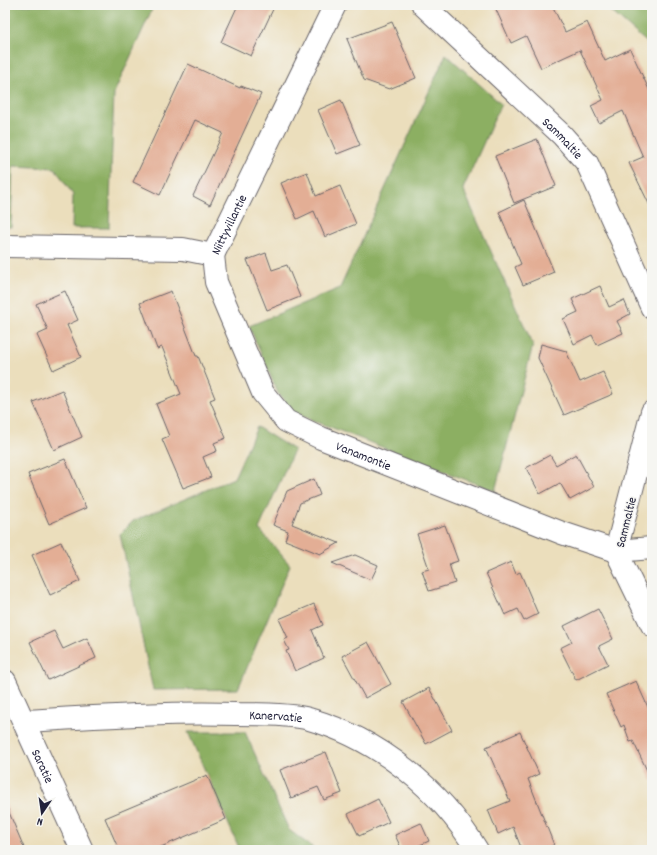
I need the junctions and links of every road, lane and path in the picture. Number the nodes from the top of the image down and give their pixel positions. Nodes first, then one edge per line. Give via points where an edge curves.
1 (335, 5) edge
2 (423, 5) edge
3 (5, 246) edge
4 (213, 255) junction
5 (652, 308) edge
6 (652, 412) edge
7 (652, 548) edge
8 (616, 551) junction
9 (652, 625) edge
10 (5, 681) edge
11 (24, 721) junction
12 (82, 850) edge
13 (477, 850) edge

1 - 4 street, Niittyvillantie
2 - 5 street, Sammaltie via 562,135 587,163
3 - 4 street, Niittyvillantie via 182,249
4 - 8 street, Vanamontie via 216,282 263,393 286,421 335,444 562,533
6 - 8 street, Sammaltie
7 - 8 street
8 - 9 street, Sammaltie
10 - 11 street, Saratie
11 - 12 street, Saratie
11 - 13 street, Kanervatie via 178,712 308,718 356,736 393,759 442,801

